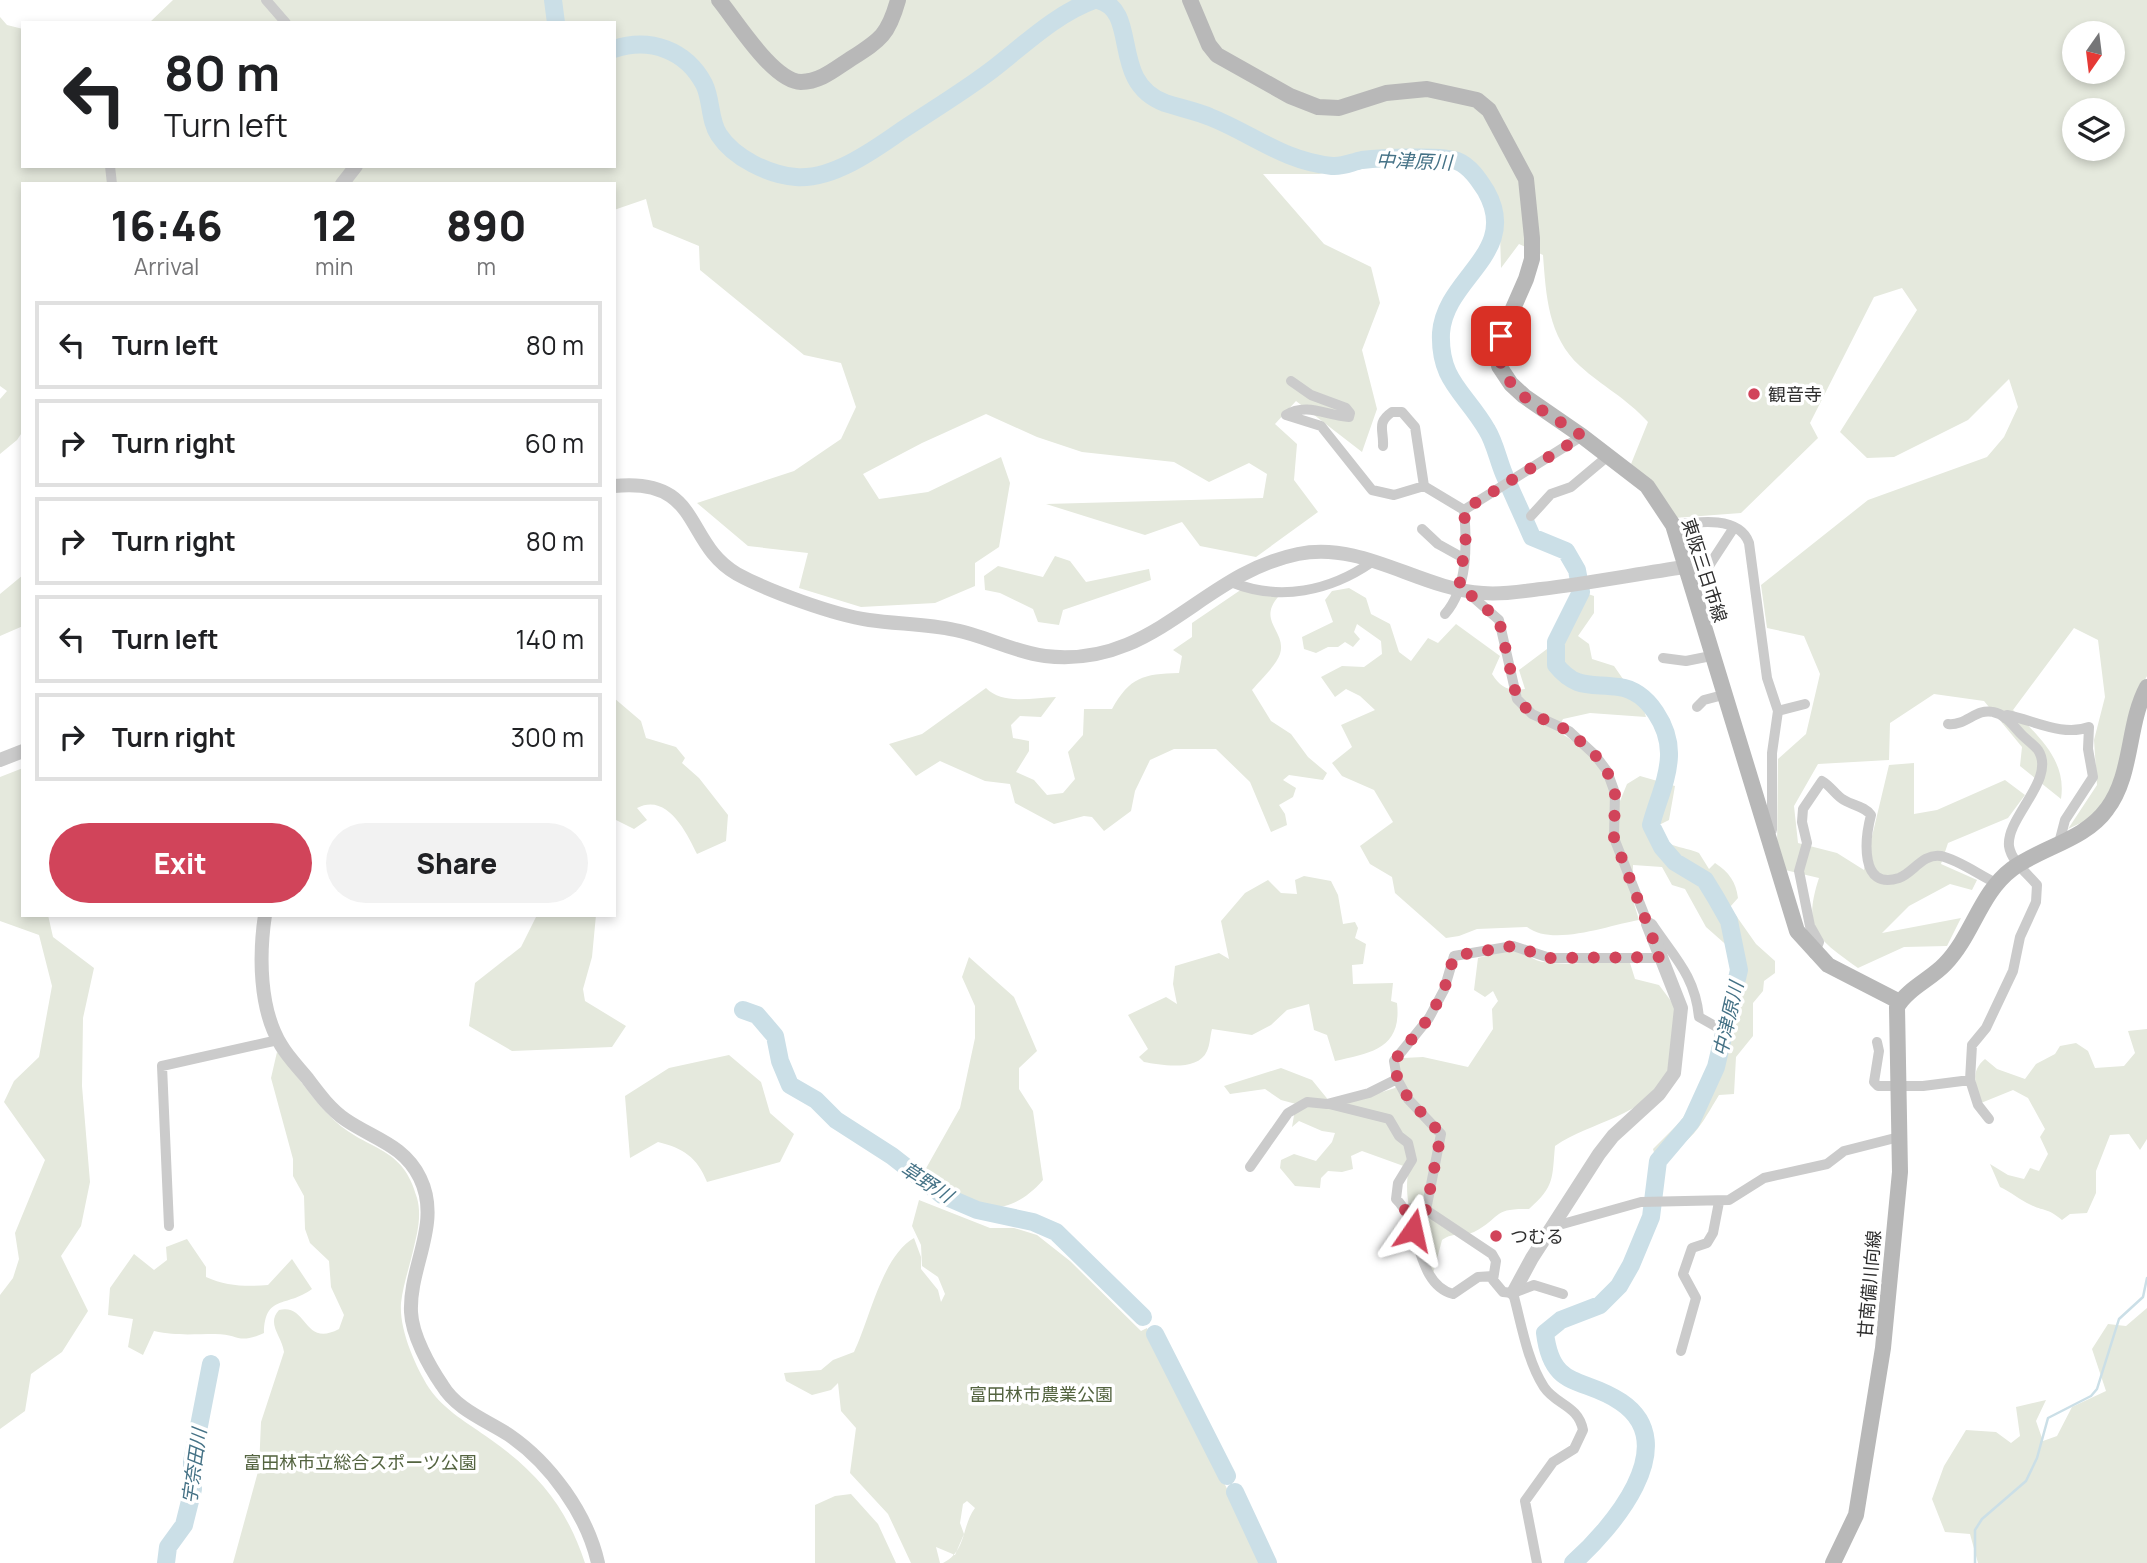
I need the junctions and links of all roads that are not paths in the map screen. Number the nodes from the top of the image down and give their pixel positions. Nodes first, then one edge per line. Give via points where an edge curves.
1 (266, 0) edge
2 (719, 0) edge
3 (898, 0) edge
4 (1190, 0) edge
5 (284, 21) edge
6 (354, 168) edge
7 (344, 182) edge
8 (1291, 381) dead end
9 (1582, 436) junction
10 (1384, 446) dead end
11 (1608, 456) junction
12 (1579, 480) junction
13 (616, 486) edge
14 (1424, 486) junction
15 (1572, 498) dead end
16 (1464, 510) junction
17 (1531, 516) dead end
18 (1673, 525) junction
19 (1422, 528) dead end
20 (1733, 529) junction
21 (1465, 559) junction
22 (1372, 562) junction
23 (1687, 574) junction
24 (1231, 582) junction
25 (1463, 590) junction
26 (1445, 614) dead end
27 (1712, 656) junction
28 (1663, 658) dead end
29 (2147, 687) edge
30 (1723, 695) junction
31 (1804, 704) dead end
32 (1697, 707) dead end
33 (1778, 711) junction
34 (2005, 718) junction
35 (1948, 724) dead end
36 (21, 752) edge
37 (0, 760) edge
38 (1765, 834) junction
39 (2059, 843) junction
40 (2020, 864) junction
41 (1996, 883) junction
42 (265, 917) edge
43 (1648, 924) junction
44 (1814, 954) junction
45 (1660, 957) junction
46 (1900, 1002) junction
47 (1722, 1030) dead end
48 (278, 1040) junction
49 (1877, 1042) dead end
50 (1397, 1079) junction
51 (1970, 1080) junction
52 (1898, 1087) junction
53 (1327, 1104) junction
54 (1989, 1119) dead end
55 (1899, 1137) junction
56 (1250, 1167) dead end
57 (1719, 1202) junction
58 (1405, 1210) junction
59 (1426, 1210) junction
60 (1555, 1223) junction
61 (169, 1226) dead end
62 (1493, 1276) junction
63 (1513, 1293) junction
64 (1563, 1294) dead end
65 (1681, 1350) dead end
66 (598, 1563) edge
67 (1537, 1563) edge
68 (1833, 1563) edge

1 - 5 street
2 - 3 main road via 779,74 803,82 820,78 881,39 891,26
4 - 9 main road, 東阪三日市線 via 1217,55 1304,103 1339,108 1386,93 1427,89 1477,100 1489,110 1526,179 1532,238 1529,269 1501,336 1497,358 1505,376 1524,396
6 - 7 street
8 - 14 street via 1350,413 1339,417 1316,409 1286,415 1321,426 1372,490 1394,495
9 - 11 main road, 東阪三日市線
9 - 16 street
10 - 14 street via 1382,421 1392,412 1402,412 1415,427
11 - 12 street
11 - 18 main road, 東阪三日市線 via 1647,486
12 - 15 street
12 - 17 street via 1551,494
13 - 24 street via 648,486 679,500 718,559 751,580 851,617 954,629 1044,656 1089,657 1116,650
14 - 16 street
16 - 21 street
18 - 20 street via 1709,521
18 - 23 main road, 東阪三日市線
19 - 21 street via 1438,544
20 - 23 street via 1701,578
20 - 33 street via 1747,536 1749,543 1767,678
21 - 25 street
22 - 24 street via 1345,552 1297,555
22 - 24 street via 1319,589 1258,592
22 - 25 street
23 - 25 street via 1497,594
23 - 27 main road, 東阪三日市線
25 - 26 street
25 - 43 street via 1499,620 1517,699 1532,714 1569,731 1607,771 1615,793 1614,838
27 - 28 street via 1686,661
27 - 30 main road, 東阪三日市線
29 - 39 main road via 2108,809 2092,825
30 - 32 street
30 - 38 main road, 東阪三日市線
31 - 33 street
33 - 38 street via 1772,753 1772,830
34 - 35 street via 1983,712 1959,725
34 - 39 street via 2022,717 2069,730 2089,727 2093,776 2065,820
34 - 40 street via 2038,751 2041,761 2036,787 2010,833 2009,849
36 - 37 street
38 - 44 main road, 東阪三日市線 via 1797,931
39 - 40 main road
40 - 41 main road
40 - 51 street via 2037,885 2036,902 2020,937 2013,971 1986,1028 1972,1045
41 - 44 street via 1941,856 1929,857 1902,877 1888,881 1877,877 1868,867 1865,847 1871,816 1866,809 1841,799 1822,781 1803,809 1807,843 1798,872 1819,942
41 - 46 main road via 1957,950
42 - 48 street via 264,988
43 - 45 street
43 - 47 street via 1676,954 1694,991 1699,1017
44 - 46 main road, 東阪三日市線
45 - 50 street via 1550,958 1513,946 1454,956 1429,1018 1394,1061
45 - 60 street via 1681,1008 1674,1073 1659,1094 1613,1136
46 - 52 main road, 甘南備川向線 via 1896,1011
48 - 61 street via 162,1066
48 - 66 street via 325,1102 400,1152 419,1175 428,1214 413,1278 411,1314 434,1372 452,1398 511,1437 555,1478 591,1539
49 - 52 street via 1874,1082
50 - 53 street via 1369,1093
50 - 59 street via 1441,1134
51 - 52 street
51 - 54 street via 1978,1105
52 - 55 main road, 甘南備川向線
53 - 56 street via 1307,1102 1288,1113
53 - 58 street via 1392,1121 1412,1154 1395,1193
55 - 57 street via 1844,1151 1827,1164 1764,1178 1740,1195
55 - 68 main road, 甘南備川向線 via 1900,1172 1882,1359 1856,1515
57 - 60 street via 1641,1202
57 - 65 street via 1713,1233 1707,1243 1692,1248 1685,1264 1683,1274 1696,1298
58 - 59 street
58 - 62 street via 1431,1277 1446,1292 1453,1294 1478,1276
59 - 62 street via 1492,1254 1496,1261
60 - 63 street
62 - 63 street via 1498,1288
63 - 64 street via 1534,1285
63 - 67 street via 1545,1388 1576,1412 1583,1430 1574,1449 1553,1462 1525,1501

